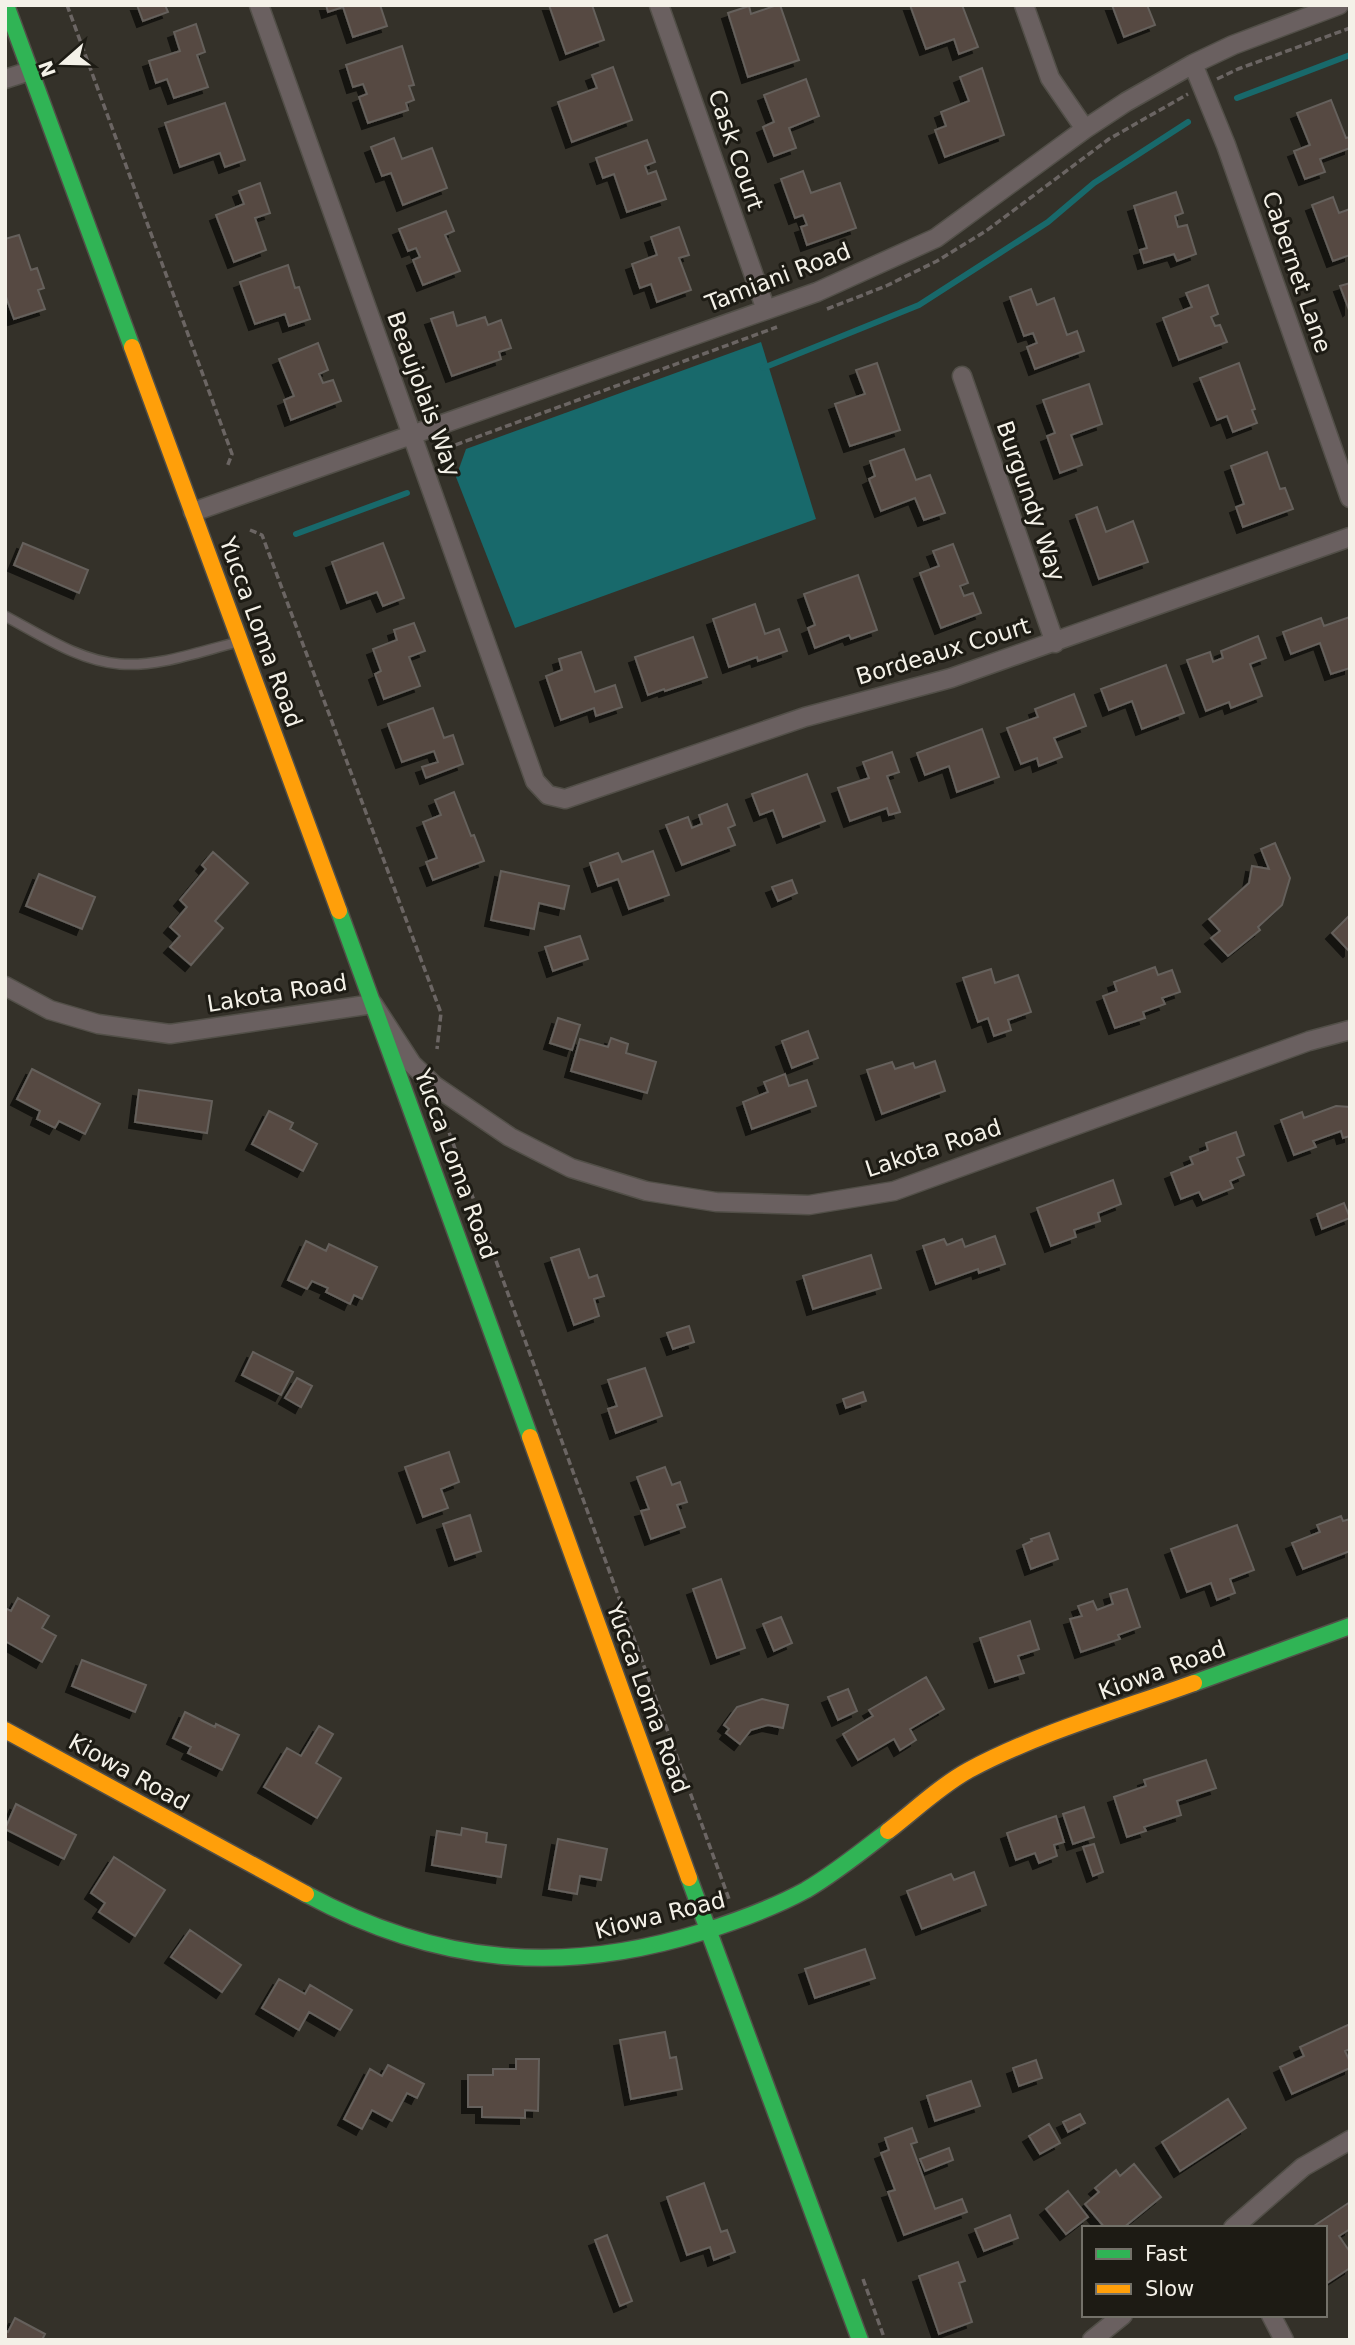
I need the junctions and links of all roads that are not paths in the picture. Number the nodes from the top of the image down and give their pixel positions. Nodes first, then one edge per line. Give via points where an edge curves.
1 (6, 5) edge
2 (259, 5) edge
3 (659, 5) edge
4 (1024, 5) edge
5 (1339, 5) edge
6 (1193, 64) junction
7 (30, 71) junction
8 (5, 79) edge
9 (1086, 129) junction
10 (766, 310) junction
11 (962, 376) dead end
12 (412, 434) junction
13 (1350, 498) edge
14 (193, 512) junction
15 (1350, 537) edge
16 (5, 616) edge
17 (240, 641) junction
18 (1055, 643) junction
19 (548, 795) joint
20 (5, 986) edge
21 (373, 1004) junction
22 (1350, 1030) edge
23 (1350, 1626) edge
24 (5, 1730) edge
25 (708, 1930) junction
26 (1350, 2140) edge
27 (1235, 2226) edge
28 (1121, 2317) edge
29 (1272, 2317) edge
30 (860, 2340) edge
31 (1092, 2340) edge
32 (1284, 2340) edge

1 - 7 main road, Yucca Loma Road
2 - 12 street, Beaujolais Way
3 - 10 street, Cask Court
4 - 9 street via 1050,78
5 - 6 street, Tamiani Road
6 - 9 street, Tamiani Road
6 - 13 street, Cabernet Lane
7 - 8 street
7 - 14 main road, Yucca Loma Road
9 - 10 street, Tamiani Road via 936,238
10 - 12 street, Tamiani Road
11 - 18 street, Burgundy Way
12 - 14 street, Tamiani Road
12 - 19 street, Beaujolais Way via 536,780
14 - 17 main road, Yucca Loma Road
15 - 18 street, Bordeaux Court
16 - 17 lane via 90,659 122,664 156,662
17 - 21 main road, Yucca Loma Road
18 - 19 street, Bordeaux Court via 951,678 805,717 565,799
20 - 21 street, Lakota Road via 50,1010 99,1024 170,1034
21 - 22 street, Lakota Road via 412,1063 441,1091 510,1137 570,1168 646,1191 716,1202 809,1205 894,1191
21 - 25 main road, Yucca Loma Road
23 - 25 main road, Kiowa Road via 1042,1738 975,1767 836,1872 771,1907
24 - 25 main road, Kiowa Road via 343,1914 403,1936 474,1954 524,1960 575,1959
25 - 30 main road, Yucca Loma Road
26 - 27 street via 1303,2167
28 - 31 street
29 - 32 street

